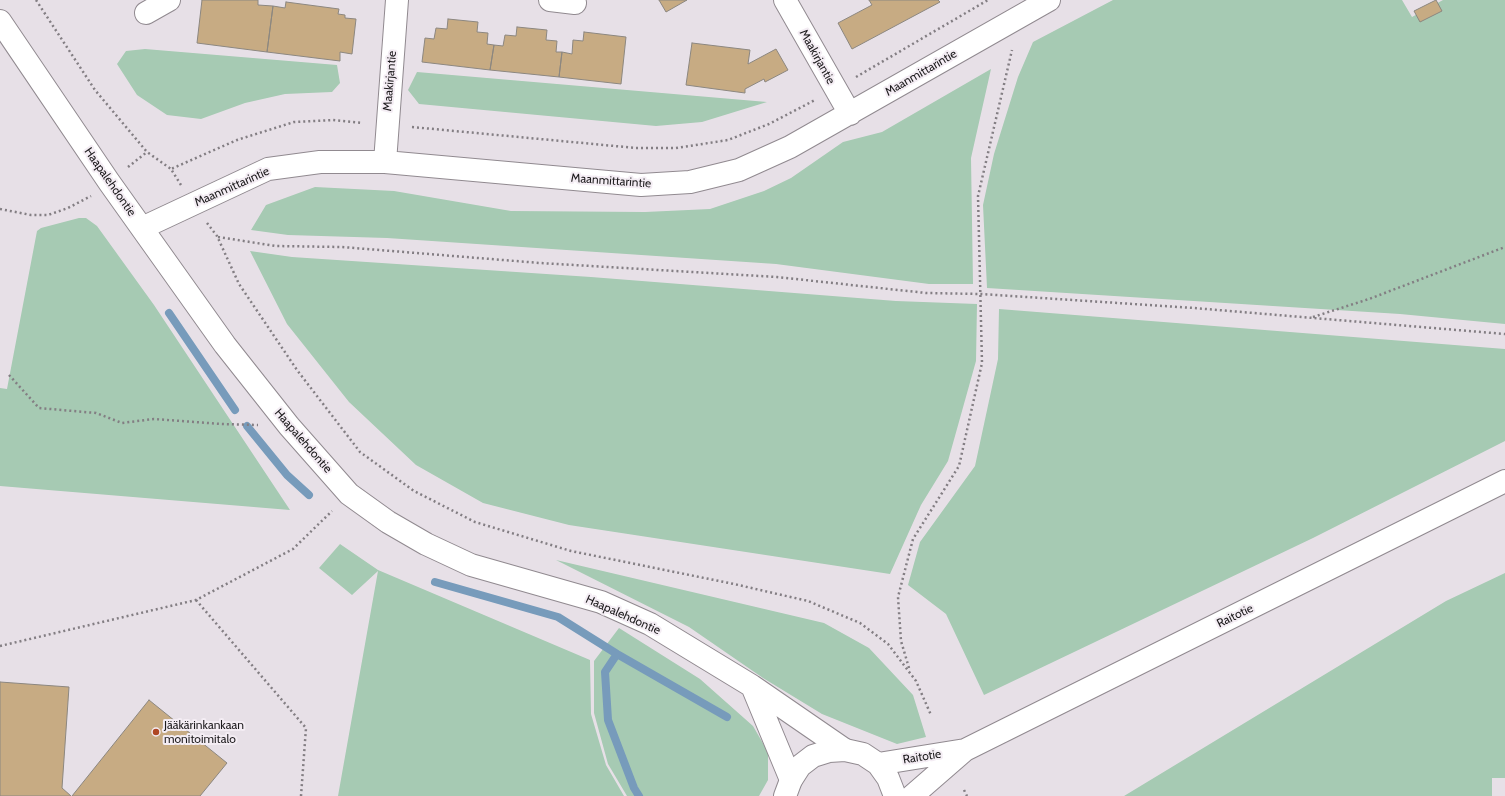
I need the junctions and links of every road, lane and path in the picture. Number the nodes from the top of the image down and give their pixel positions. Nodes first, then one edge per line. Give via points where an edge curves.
1 (36, 0) edge
2 (169, 0) edge
3 (397, 0) edge
4 (550, 0) edge
5 (785, 0) edge
6 (988, 0) edge
7 (1049, 0) edge
8 (575, 3) dead end
9 (146, 13) dead end
10 (1020, 16) junction
11 (0, 21) edge
12 (835, 89) junction
13 (850, 114) junction
14 (387, 125) junction
15 (147, 152) junction
16 (385, 162) junction
17 (172, 169) junction
18 (109, 182) junction
19 (192, 205) junction
20 (0, 209) edge
21 (142, 228) junction
22 (217, 236) junction
23 (1505, 247) edge
24 (981, 294) junction
25 (1310, 318) junction
26 (1505, 334) edge
27 (9, 375) dead end
28 (289, 426) junction
29 (1505, 481) edge
30 (349, 494) junction
31 (196, 600) junction
32 (0, 646) edge
33 (909, 670) junction
34 (752, 686) junction
35 (931, 714) dead end
36 (845, 750) junction
37 (965, 750) junction
38 (878, 764) junction
39 (788, 788) edge
40 (964, 790) dead end
41 (301, 796) edge
42 (894, 796) edge
43 (912, 796) edge
44 (967, 796) edge

1 - 15 path via 96,90
2 - 9 street
3 - 14 street, Maakirjantie
4 - 8 street
5 - 12 street, Maakirjantie
6 - 12 path
7 - 10 street, Maanmittarintie
10 - 13 street, Maanmittarintie
10 - 24 path via 978,196
11 - 18 street, Haapalehdontie
12 - 13 street, Maakirjantie
12 - 14 path via 769,124 728,140 676,148 636,148
13 - 16 street, Maanmittarintie via 790,147 739,170 690,182 641,185
14 - 16 street, Maakirjantie
14 - 17 path via 333,120 294,122 237,140
15 - 17 path
15 - 18 path
16 - 19 street, Maanmittarintie via 320,162 268,169
17 - 19 path
18 - 20 path via 89,197 68,208 48,214 31,215
18 - 21 street, Haapalehdontie
19 - 21 street, Maanmittarintie
19 - 22 path
21 - 28 street, Haapalehdontie via 225,345
22 - 24 path via 276,246 342,247 540,263 777,277 926,293
22 - 33 path via 239,284 297,370 360,452 414,492 475,522 571,551 808,601 860,623 888,644
23 - 25 path via 1369,300
24 - 25 path
24 - 33 path via 982,363 959,466 913,539 898,597 901,641
25 - 26 path
27 - 28 path via 39,408 96,413 122,423 154,419
28 - 30 street, Haapalehdontie
29 - 37 street, Raitotie
30 - 31 path via 293,549
30 - 34 street, Haapalehdontie via 388,522 426,544 471,564 600,602 650,624
31 - 32 path
31 - 41 path via 306,728
33 - 35 path
34 - 36 street, Haapalehdontie
34 - 39 street
36 - 38 street via 863,754
36 - 39 street via 813,756 800,766
37 - 38 street, Raitotie
37 - 43 street, Raitotie
38 - 42 street via 888,778
40 - 44 path

